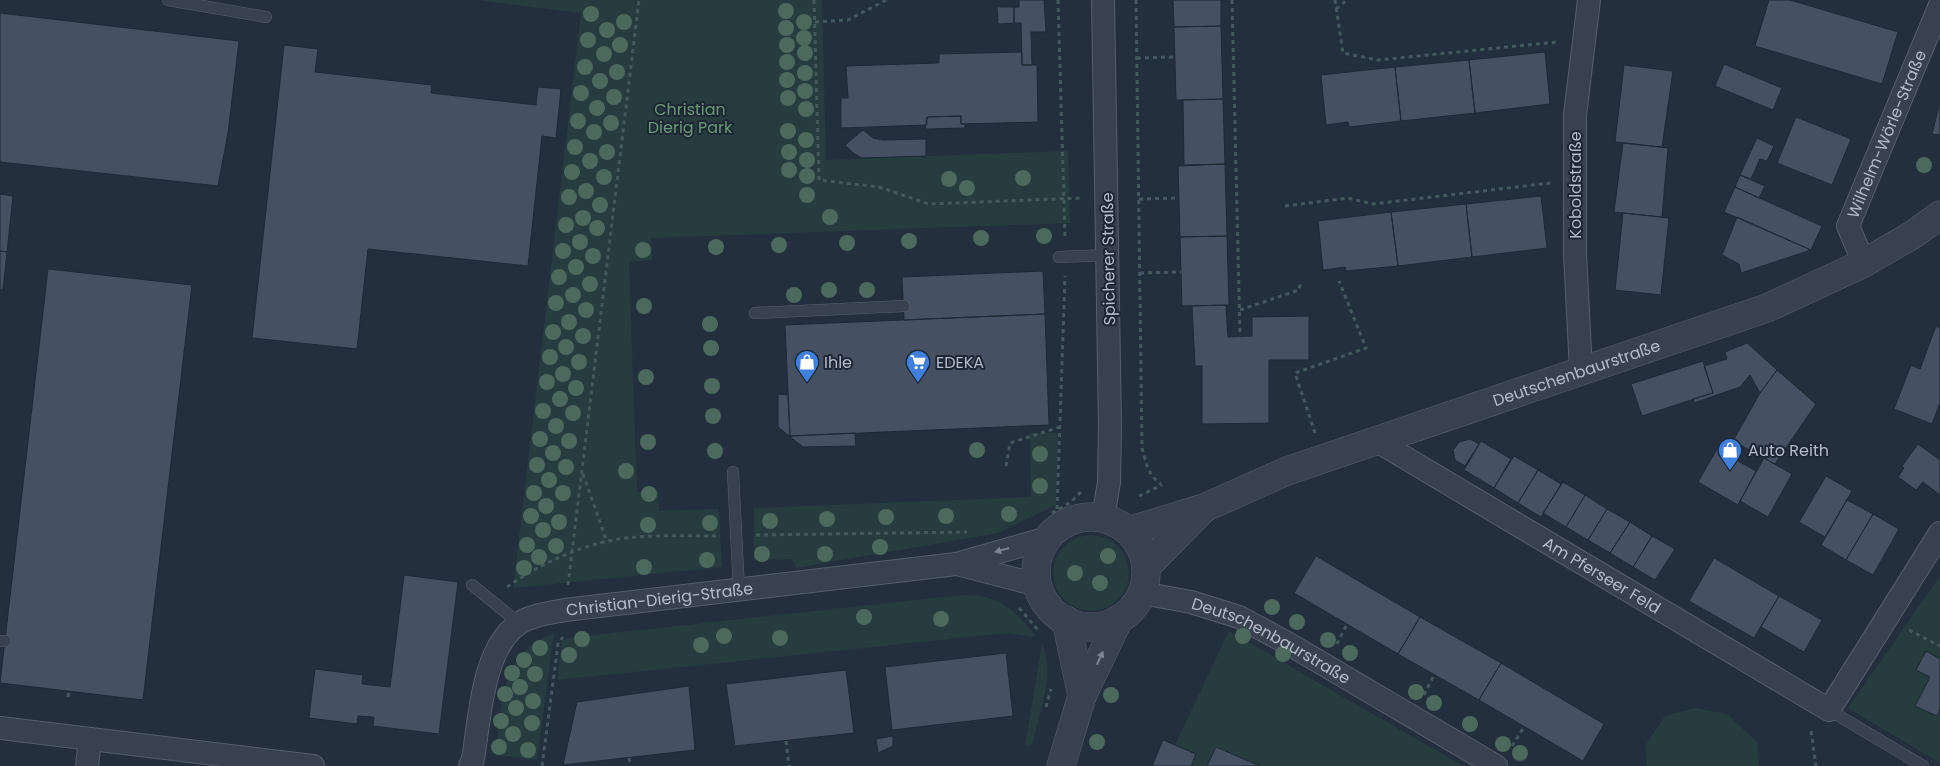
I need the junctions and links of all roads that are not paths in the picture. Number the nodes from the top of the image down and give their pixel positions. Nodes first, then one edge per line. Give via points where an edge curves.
1 (168, 0) edge
2 (1103, 0) edge
3 (1589, 0) edge
4 (1940, 5) edge
5 (266, 17) dead end
6 (1940, 215) edge
7 (1108, 255) junction
8 (1062, 257) road end
9 (1864, 263) junction
10 (904, 306) dead end
11 (755, 313) dead end
12 (1581, 370) junction
13 (1376, 441) junction
14 (733, 472) dead end
15 (1204, 508) junction
16 (1102, 518) junction
17 (1049, 526) junction
18 (1128, 531) junction
19 (1940, 533) edge
20 (956, 564) junction
21 (1144, 580) junction
22 (1038, 584) junction
23 (472, 585) dead end
24 (739, 590) junction
25 (1119, 619) junction
26 (1066, 620) junction
27 (519, 623) junction
28 (1082, 696) junction
29 (1829, 710) junction
30 (0, 728) edge
31 (90, 739) junction
32 (87, 766) edge
33 (313, 766) edge
34 (470, 766) edge
35 (1061, 766) edge
36 (1496, 766) edge
37 (1923, 766) edge

1 - 5 lane
2 - 7 street, Spicherer Straße
3 - 12 street, Koboldstraße via 1575,114 1575,255
4 - 9 street, Wilhelm-Wörle-Straße via 1848,226
6 - 9 street, Deutschenbaurstraße
7 - 8 lane
7 - 16 street, Spicherer Straße via 1109,473
9 - 12 street, Deutschenbaurstraße via 1767,308
10 - 11 lane
12 - 13 street, Deutschenbaurstraße
13 - 15 street, Deutschenbaurstraße via 1273,476
13 - 29 street, Am Pferseer Feld
14 - 24 lane
15 - 18 street, Deutschenbaurstraße
15 - 21 street, Deutschenbaurstraße
16 - 17 street, Deutschenbaurstraße via 1082,518 1060,526
16 - 18 street, Deutschenbaurstraße
17 -> 20 street, Christian-Dierig-Straße
17 - 22 street, Deutschenbaurstraße via 1036,567
18 - 21 street via 1139,546
19 - 29 street
20 - 22 street, Christian-Dierig-Straße
20 - 24 street, Christian-Dierig-Straße
21 - 25 street, Deutschenbaurstraße via 1136,604
21 - 36 street, Deutschenbaurstraße via 1192,602 1239,618
22 - 26 street, Deutschenbaurstraße via 1047,605
23 - 27 lane
24 - 27 street, Christian-Dierig-Straße via 565,610 541,614
25 - 26 street, Deutschenbaurstraße via 1086,626
28 -> 25 street, Deutschenbaurstraße
26 - 28 street, Deutschenbaurstraße
27 - 34 street, Christian-Dierig-Straße via 505,635 492,657
28 - 35 street, Deutschenbaurstraße
29 - 37 lane
30 - 31 street
31 - 32 street
31 - 33 street

